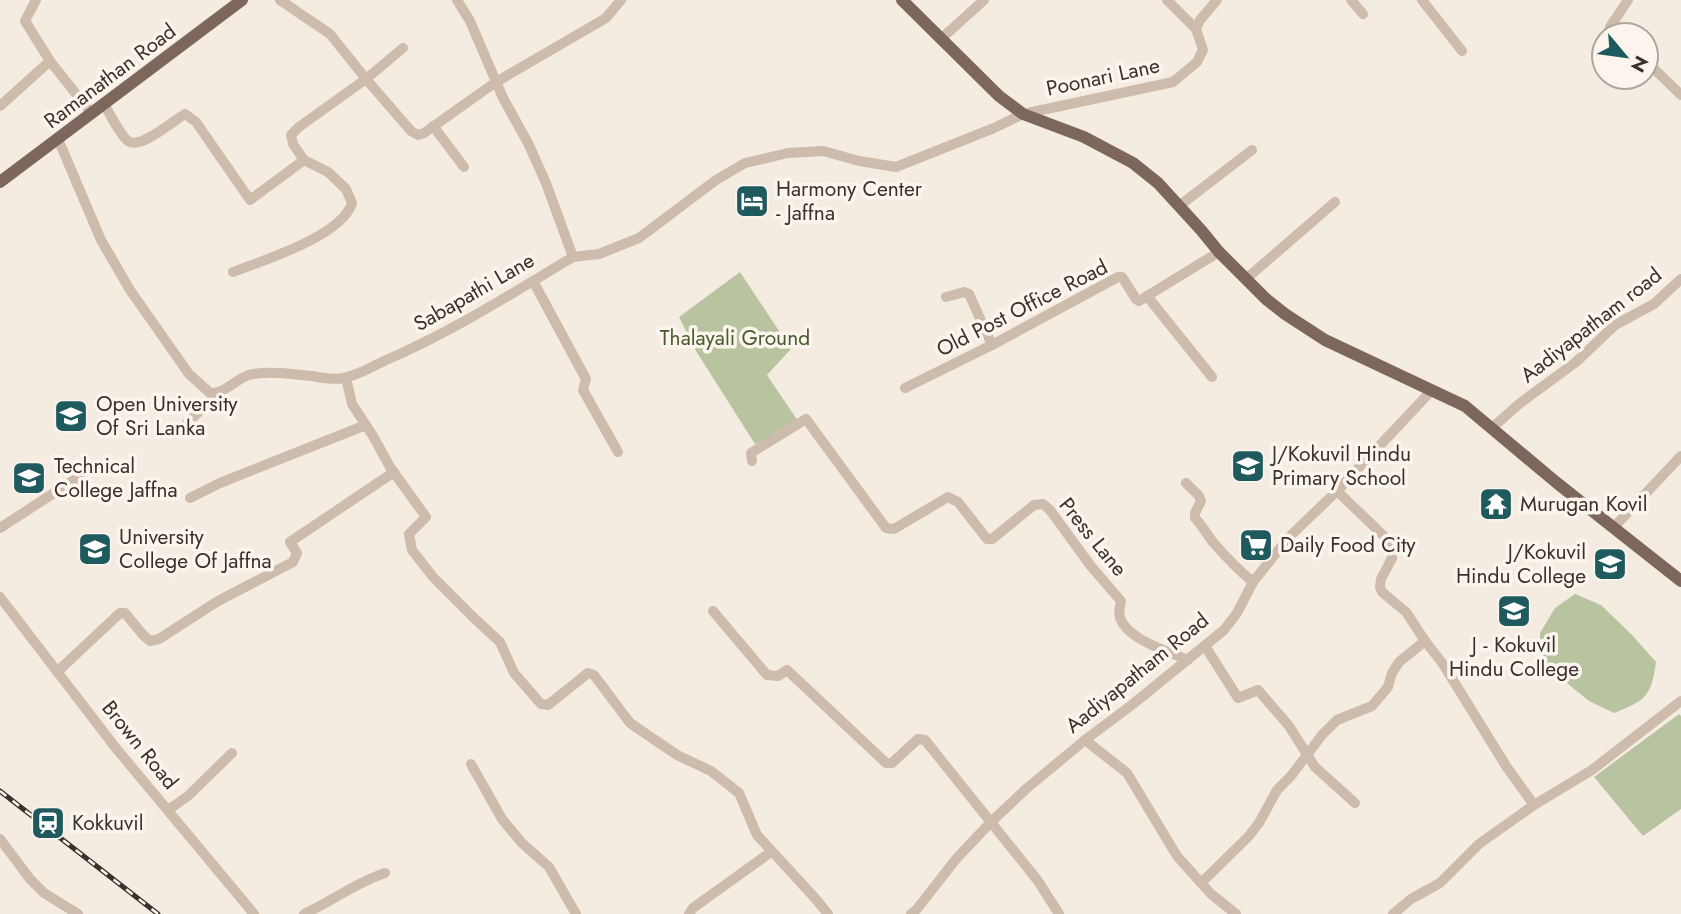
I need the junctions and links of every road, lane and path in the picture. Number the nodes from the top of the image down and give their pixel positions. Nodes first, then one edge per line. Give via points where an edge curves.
1 (36, 0) edge
2 (242, 0) edge
3 (280, 0) edge
4 (457, 0) edge
5 (621, 0) edge
6 (902, 0) edge
7 (984, 0) edge
8 (1167, 0) edge
9 (1217, 0) edge
10 (1350, 0) edge
11 (1422, 0) edge
12 (1628, 0) edge
13 (1363, 14) dead end
14 (1615, 21) edge
15 (1196, 29) junction
16 (942, 38) junction
17 (403, 48) dead end
18 (1462, 51) dead end
19 (50, 61) junction
20 (1660, 75) edge
21 (366, 79) junction
22 (496, 82) junction
23 (1681, 95) edge
24 (104, 104) junction
25 (0, 106) edge
26 (92, 114) junction
27 (1023, 114) junction
28 (433, 126) junction
29 (58, 139) junction
30 (1252, 150) dead end
31 (304, 160) junction
32 (464, 167) dead end
33 (0, 182) edge
34 (1335, 202) dead end
35 (1179, 206) junction
36 (1219, 252) junction
37 (573, 257) junction
38 (233, 272) dead end
39 (1246, 279) junction
40 (1681, 279) edge
41 (533, 281) junction
42 (1147, 296) junction
43 (946, 297) dead end
44 (992, 345) junction
45 (1212, 377) dead end
46 (346, 378) junction
47 (905, 388) dead end
48 (1432, 390) junction
49 (216, 393) junction
50 (366, 425) junction
51 (1492, 428) junction
52 (176, 434) dead end
53 (618, 452) dead end
54 (1681, 456) edge
55 (752, 461) dead end
56 (394, 472) junction
57 (80, 476) dead end
58 (1186, 483) dead end
59 (1337, 491) junction
60 (190, 498) dead end
61 (0, 528) edge
62 (1613, 528) junction
63 (1254, 582) junction
64 (1681, 582) edge
65 (0, 597) edge
66 (713, 611) dead end
67 (1425, 641) junction
68 (1205, 646) junction
69 (1188, 660) junction
70 (57, 672) junction
71 (1681, 701) edge
72 (1085, 740) junction
73 (232, 753) dead end
74 (1307, 755) junction
75 (471, 764) dead end
76 (1355, 803) dead end
77 (1534, 805) junction
78 (168, 810) junction
79 (991, 822) junction
80 (0, 839) edge
81 (771, 852) junction
82 (385, 873) dead end
83 (1201, 884) junction
84 (78, 914) edge
85 (254, 914) edge
86 (304, 914) edge
87 (576, 914) edge
88 (689, 914) edge
89 (828, 914) edge
90 (911, 914) edge
91 (1059, 914) edge
92 (1236, 914) edge
93 (1393, 914) edge

1 - 19 street via 25,21
2 - 24 main road, Ramanathan Road
3 - 21 street via 330,34
4 - 22 street
5 - 22 street via 606,18
6 - 16 main road
7 - 16 street
8 - 15 street
9 - 15 street
10 - 13 street
11 - 18 street
12 - 14 street
15 - 27 street, Poonari Lane via 1203,50 1197,62 1173,82
16 - 27 main road
17 - 21 street
19 - 25 street
19 - 26 street
20 - 23 street
21 - 28 street via 411,131 418,135
21 - 31 street via 291,135
22 - 28 street
22 - 37 street via 528,143
24 - 26 main road, Ramanathan Road
24 - 31 street via 126,141 134,144 184,114 196,122 250,200
26 - 29 main road, Ramanathan Road
27 - 35 main road via 1084,137 1133,163
27 - 37 street, Sabapathi Lane via 896,167 822,151 745,163 639,238 599,254
28 - 32 street
29 - 33 main road, Ramanathan Road
29 - 49 street via 101,240 130,290 189,374
30 - 35 street
31 - 38 street via 328,172 346,189 350,211 315,239
34 - 39 street
35 - 36 main road
36 - 39 main road
36 - 42 street
37 - 41 street, Sabapathi Lane
39 - 48 main road via 1308,330
40 - 51 street, Aadiyapatham road via 1654,304 1615,325
41 - 46 street, Sabapathi Lane via 419,346
41 - 53 street via 586,379 583,390
42 - 44 street, Old Post Office Road via 1139,301 1118,277
42 - 45 street
43 - 44 street via 970,294
44 - 47 street, Old Post Office Road
46 - 49 street, Sabapathi Lane via 248,374
46 - 50 street via 352,404
48 - 51 main road via 1465,406
48 - 59 street, Aadiyapatham Road
49 - 52 street, Sabapathi Lane
50 - 56 street
50 - 60 street
51 - 62 main road
54 - 62 street
55 - 69 street, Press Lane via 751,453 806,419 886,528 894,529 948,497 992,539 1034,505 1043,504 1121,601 1119,615 1125,627 1145,642
56 - 70 street via 290,542 297,553 293,562 218,601 159,639 150,641 120,613
56 - 81 street via 426,517 409,534 412,550 500,642 514,673 541,704 548,705 588,673 594,676 630,723 740,793 757,835
57 - 61 street
58 - 63 street via 1201,501 1195,518 1238,570
59 - 63 street, Aadiyapatham Road via 1288,538
59 - 67 street via 1387,539 1392,558 1380,587 1406,612
62 - 64 main road
63 - 68 street, Aadiyapatham Road via 1224,630
65 - 70 street, Brown Road
66 - 79 street via 767,674 778,676 787,670 886,763 892,763 918,740 925,740
67 - 74 street via 1399,662 1388,687 1372,706 1337,720
67 - 77 street
68 - 69 street, Aadiyapatham Road
68 - 74 street via 1238,698 1258,690
69 - 72 street, Aadiyapatham Road
70 - 78 street, Brown Road
71 - 77 street via 1592,770
72 - 79 street, Aadiyapatham Road
72 - 83 street via 1127,773 1177,856
73 - 78 street
74 - 76 street
74 - 83 street via 1277,790 1248,837
75 - 87 street via 502,819 549,867
77 - 93 street via 1479,844 1440,883
78 - 85 street, Brown Road
79 - 90 street, Aadiyapatham Road
79 - 91 street
80 - 84 street via 44,893
81 - 88 street
81 - 89 street
82 - 86 street
83 - 92 street

